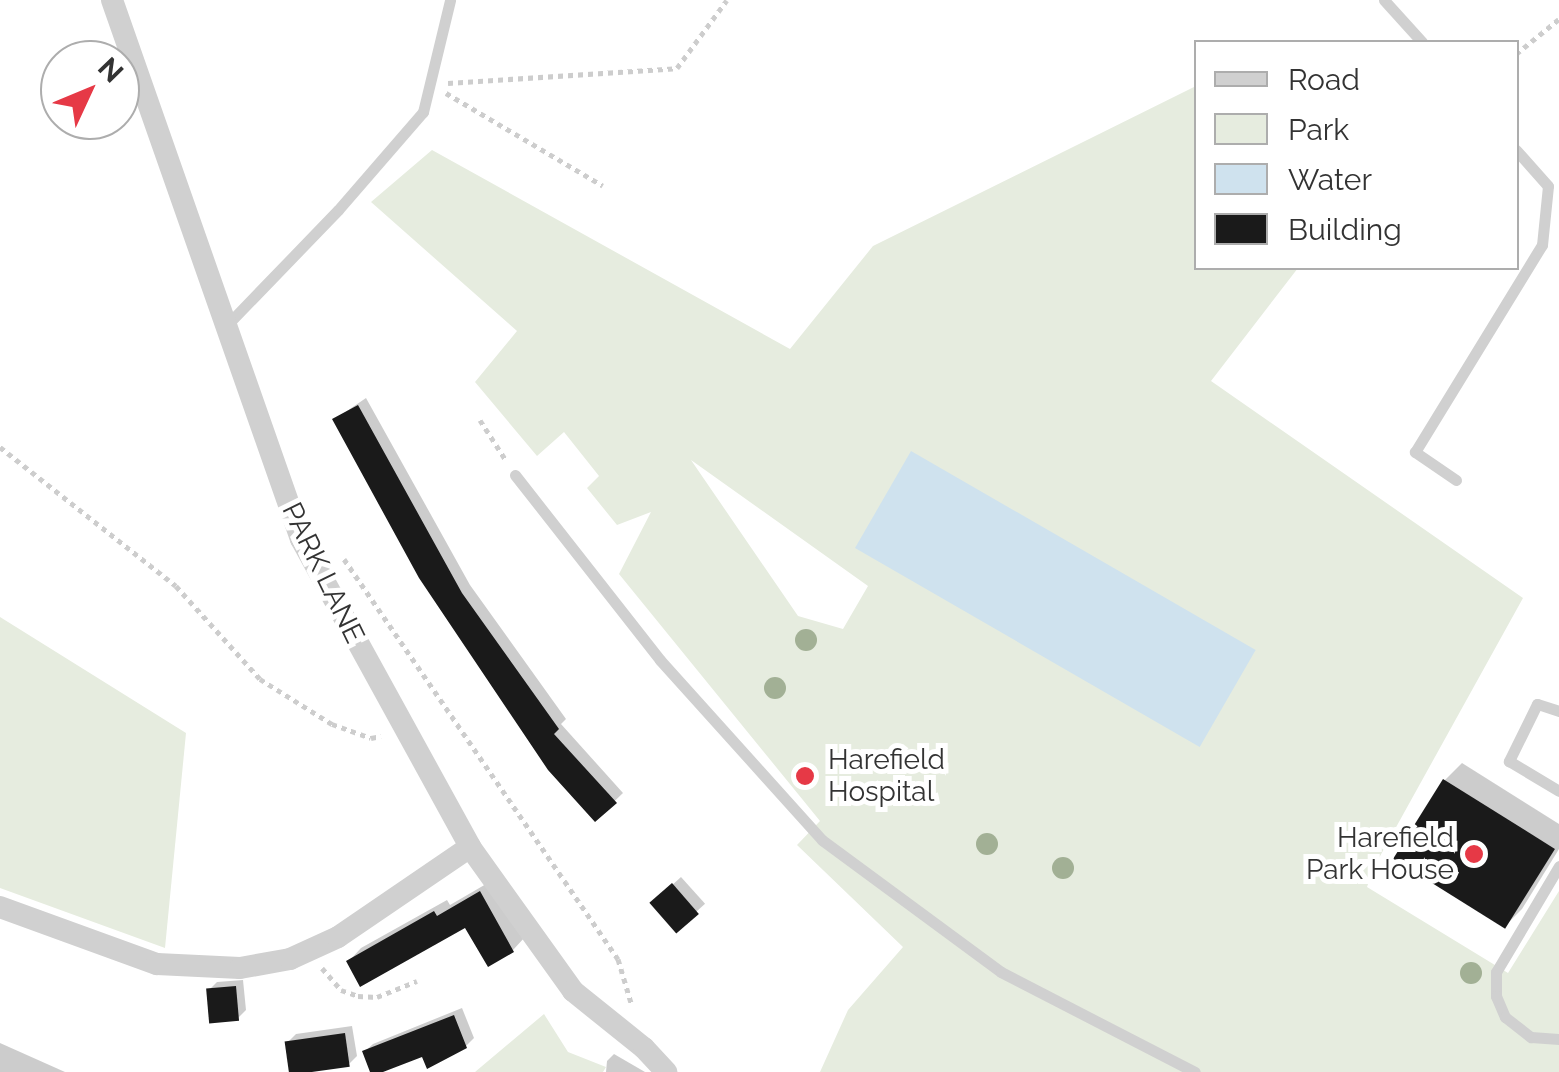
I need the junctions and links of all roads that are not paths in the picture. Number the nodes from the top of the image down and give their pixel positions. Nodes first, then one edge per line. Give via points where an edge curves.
1 (112, 0) edge
2 (450, 0) edge
3 (1384, 0) edge
4 (1420, 40) edge
5 (1519, 153) edge
6 (226, 326) junction
7 (514, 474) road end
8 (1456, 480) dead end
9 (1559, 710) edge
10 (1559, 791) edge
11 (470, 847) junction
12 (1559, 866) edge
13 (0, 906) edge
14 (1559, 1039) edge
15 (666, 1072) edge
16 (1195, 1072) edge

1 - 6 street, PARK LANE
2 - 6 lane via 423,112
3 - 4 lane
5 - 8 lane via 1548,186 1542,244 1414,452
6 - 11 street, PARK LANE via 300,540
7 - 16 lane via 660,660 822,840 1002,972
9 - 10 lane via 1538,704 1509,761
11 - 13 street via 338,937 240,968 158,964
11 - 15 street, PARK LANE via 573,990
12 - 14 lane via 1496,972 1496,996 1505,1017 1531,1038

